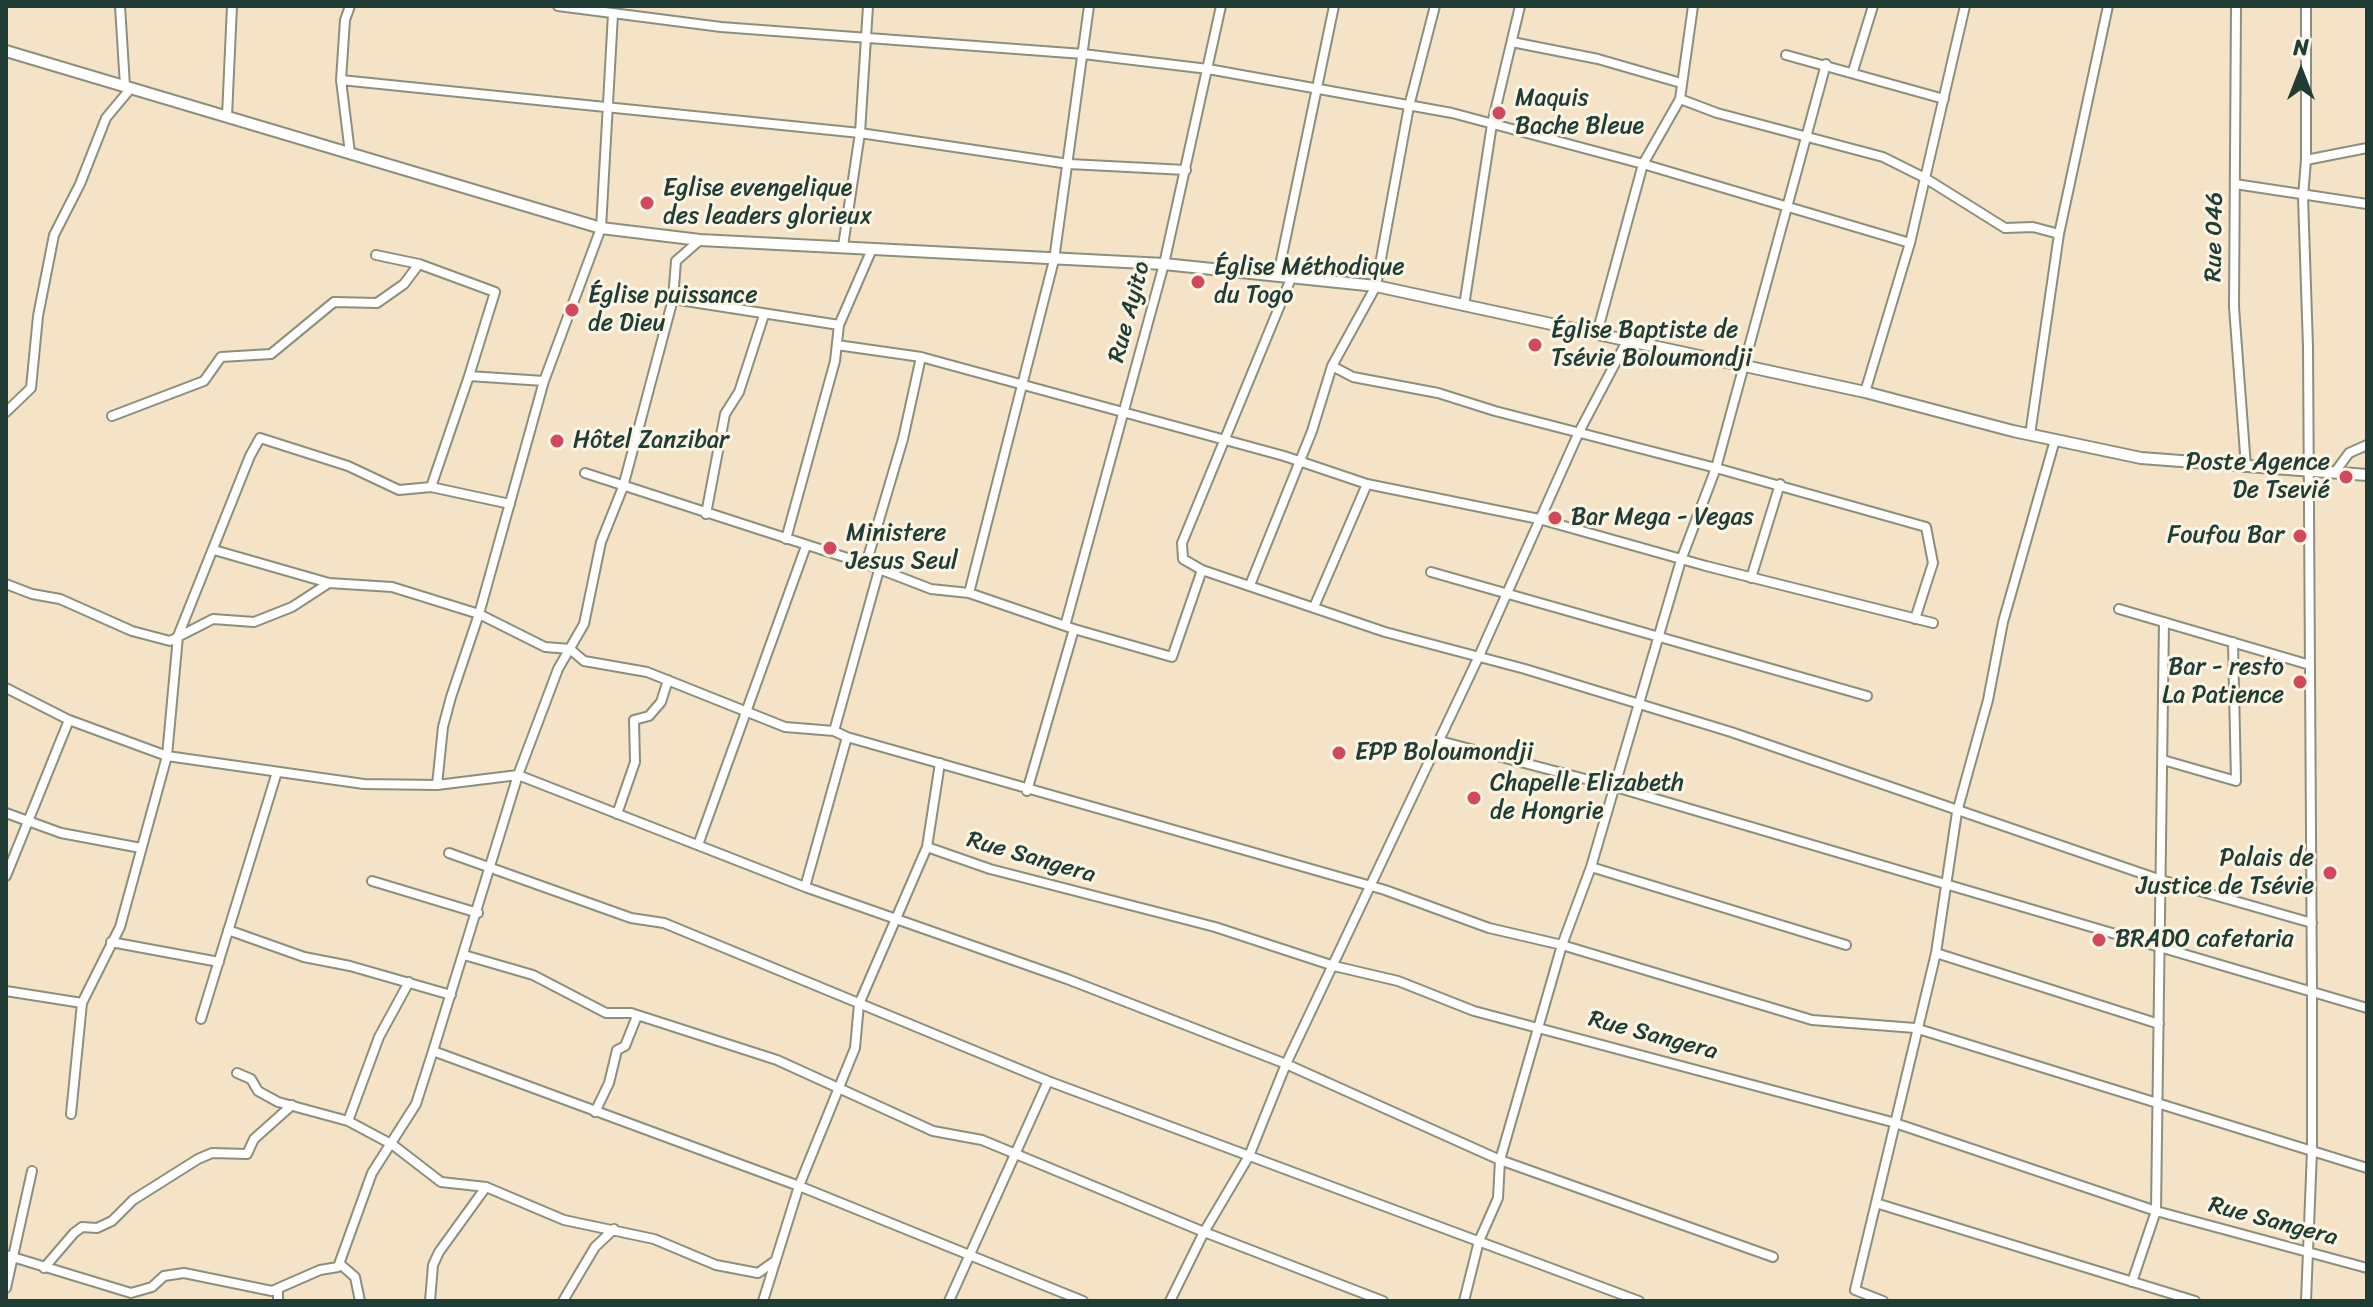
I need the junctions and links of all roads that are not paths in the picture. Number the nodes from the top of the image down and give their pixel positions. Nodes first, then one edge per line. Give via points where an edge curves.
1 (120, 6) edge
2 (232, 6) edge
3 (350, 6) edge
4 (558, 6) edge
5 (868, 6) edge
6 (1089, 6) edge
7 (1221, 6) edge
8 (1334, 6) edge
9 (1435, 6) edge
10 (1520, 6) edge
11 (1693, 6) edge
12 (1873, 6) edge
13 (1965, 6) edge
14 (2108, 6) edge
15 (2236, 6) edge
16 (2306, 6) edge
17 (613, 14) junction
18 (865, 36) junction
19 (1512, 42) junction
20 (6, 51) edge
21 (1083, 54) junction
22 (1786, 55) dead end
23 (1826, 64) junction
24 (1208, 69) junction
25 (1853, 71) junction
26 (341, 80) junction
27 (1681, 83) junction
28 (128, 87) junction
29 (1315, 90) junction
30 (1680, 99) junction
31 (1944, 99) junction
32 (1409, 106) junction
33 (610, 108) junction
34 (227, 116) junction
35 (1492, 124) junction
36 (860, 133) junction
37 (1806, 136) junction
38 (2367, 148) edge
39 (350, 153) junction
40 (2306, 160) junction
41 (1069, 164) junction
42 (1643, 164) junction
43 (1186, 170) junction
44 (1925, 178) junction
45 (2235, 184) junction
46 (2303, 197) junction
47 (2367, 204) edge
48 (1785, 206) junction
49 (601, 228) junction
50 (2059, 234) junction
51 (700, 240) junction
52 (1910, 243) junction
53 (843, 246) junction
54 (872, 249) junction
55 (376, 255) dead end
56 (1054, 260) junction
57 (419, 264) junction
58 (1164, 264) junction
59 (1278, 275) junction
60 (1292, 276) junction
61 (1376, 286) junction
62 (673, 299) junction
63 (1464, 306) junction
64 (764, 315) junction
65 (839, 325) junction
66 (1597, 333) junction
67 (1628, 339) junction
68 (837, 345) junction
69 (921, 357) junction
70 (1332, 366) junction
71 (1744, 366) junction
72 (469, 376) junction
73 (544, 381) junction
74 (1022, 386) junction
75 (1865, 392) junction
76 (6, 412) edge
77 (1124, 412) junction
78 (112, 416) dead end
79 (1579, 432) junction
80 (2030, 435) junction
81 (1223, 439) junction
82 (2055, 440) junction
83 (2367, 445) edge
84 (1299, 461) junction
85 (2246, 467) junction
86 (1716, 468) junction
87 (2307, 470) junction
88 (2335, 472) junction
89 (585, 473) dead end
90 (2367, 475) edge
91 (1367, 484) junction
92 (1780, 484) junction
93 (431, 487) junction
94 (623, 487) junction
95 (510, 504) junction
96 (706, 514) junction
97 (1539, 519) junction
98 (786, 539) junction
99 (806, 546) junction
100 (214, 550) junction
101 (1681, 560) junction
102 (866, 564) junction
103 (879, 570) junction
104 (1202, 570) junction
105 (1431, 572) dead end
106 (1751, 578) junction
107 (329, 583) junction
108 (6, 584) edge
109 (1250, 585) junction
110 (969, 593) junction
111 (1507, 593) junction
112 (1314, 607) junction
113 (2119, 609) dead end
114 (479, 614) junction
115 (1915, 619) junction
116 (2164, 622) junction
117 (1933, 623) dead end
118 (1070, 627) junction
119 (1658, 634) junction
120 (178, 636) junction
121 (2233, 642) junction
122 (570, 649) junction
123 (1479, 656) junction
124 (2310, 665) junction
125 (668, 680) junction
126 (6, 688) edge
127 (1867, 696) dead end
128 (1638, 704) junction
129 (747, 709) junction
130 (69, 720) junction
131 (834, 731) junction
132 (847, 737) junction
133 (1440, 741) junction
134 (167, 756) junction
135 (2163, 760) junction
136 (940, 763) junction
137 (277, 772) junction
138 (518, 775) junction
139 (437, 785) junction
140 (1612, 786) junction
141 (1027, 791) junction
142 (1957, 812) junction
143 (6, 813) edge
144 (617, 814) junction
145 (30, 819) junction
146 (698, 845) junction
147 (927, 847) junction
148 (141, 848) junction
149 (449, 853) dead end
150 (1591, 867) junction
151 (492, 869) junction
152 (6, 876) edge
153 (2161, 880) junction
154 (372, 881) dead end
155 (1944, 883) junction
156 (1370, 886) junction
157 (805, 887) junction
158 (478, 913) junction
159 (894, 919) junction
160 (2312, 923) junction
161 (228, 930) junction
162 (111, 942) junction
163 (1562, 945) junction
164 (1846, 945) dead end
165 (2159, 948) junction
166 (1936, 953) junction
167 (464, 955) junction
168 (219, 962) junction
169 (1334, 966) junction
170 (409, 982) junction
171 (6, 991) edge
172 (2312, 993) junction
173 (451, 995) junction
174 (82, 1003) junction
175 (859, 1004) junction
176 (2367, 1008) edge
177 (637, 1016) junction
178 (201, 1019) dead end
179 (2159, 1024) junction
180 (1540, 1026) junction
181 (1915, 1028) junction
182 (433, 1051) junction
183 (1286, 1064) junction
184 (237, 1073) dead end
185 (1048, 1081) junction
186 (838, 1090) junction
187 (292, 1105) junction
188 (2159, 1105) junction
189 (595, 1112) junction
190 (71, 1114) dead end
191 (348, 1121) junction
192 (1892, 1122) junction
193 (393, 1145) junction
194 (2312, 1151) junction
195 (1013, 1152) junction
196 (1249, 1156) junction
197 (1500, 1160) junction
198 (2367, 1168) edge
199 (32, 1171) dead end
200 (799, 1186) junction
201 (486, 1187) junction
202 (1879, 1204) junction
203 (2156, 1211) junction
204 (614, 1229) junction
205 (1204, 1232) junction
206 (1479, 1241) junction
207 (2307, 1252) junction
208 (969, 1253) junction
209 (9, 1256) edge
210 (1773, 1257) dead end
211 (775, 1261) junction
212 (340, 1264) junction
213 (44, 1268) junction
214 (2367, 1268) edge
215 (2132, 1282) junction
216 (6, 1288) edge
217 (278, 1289) junction
218 (278, 1301) edge
219 (360, 1301) edge
220 (430, 1301) edge
221 (563, 1301) edge
222 (763, 1301) edge
223 (949, 1301) edge
224 (1083, 1301) edge
225 (1170, 1301) edge
226 (1383, 1301) edge
227 (1464, 1301) edge
228 (1639, 1301) edge
229 (1883, 1301) edge
230 (2195, 1301) edge
231 (2306, 1301) edge

1 - 28 street
2 - 34 street
3 - 26 street
4 - 17 street
5 - 18 street
6 - 21 street
7 - 24 street, Rue Ayito
8 - 29 street
9 - 32 street
10 - 19 street
11 - 27 street
12 - 25 street
13 - 31 street
14 - 50 street
15 - 45 street, Rue 046 / Rue 046
16 - 40 street
17 - 18 street
17 - 33 street
18 - 21 street
18 - 36 street
19 - 27 street
19 - 35 street
20 - 28 street
21 - 24 street
21 - 41 street
22 - 23 street
23 - 25 street
23 - 37 street
24 - 29 street
24 - 43 street, Rue Ayito
25 - 31 street
26 - 33 street
26 - 39 street
27 - 30 street
28 - 34 street
28 - 76 street via 106,118 54,235 31,388
29 - 32 street
29 - 59 street
30 - 37 street
30 - 42 street
31 - 44 street
32 - 35 street
32 - 61 street
33 - 36 street
33 - 49 street
34 - 39 street
35 - 42 street
35 - 63 street
36 - 41 street
36 - 53 street
37 - 44 street via 1883,157
37 - 48 street
38 - 40 street
39 - 49 street
40 - 46 street
41 - 43 street
41 - 56 street
42 - 48 street
42 - 66 street
43 - 58 street, Rue Ayito
44 - 50 street via 2005,228 2033,227
44 - 52 street
45 - 46 street
45 - 85 street, Rue 046 / Rue 046 via 2234,307
46 - 47 street
46 - 87 street
48 - 52 street
48 - 71 street
49 - 51 street
49 - 73 street
50 - 80 street
51 - 53 street
51 - 62 street via 676,261
52 - 75 street
53 - 54 street
54 - 56 street
54 - 65 street
55 - 57 street
56 - 58 street
56 - 74 street
57 - 72 street via 495,292
57 - 78 street via 404,284 377,303 334,302 271,354 221,357 204,381
58 - 59 street
58 - 77 street, Rue Ayito
59 - 60 street
60 - 61 street
60 - 81 street
61 - 63 street
61 - 70 street
62 - 64 street
62 - 94 street
63 - 66 street
64 - 65 street
64 - 96 street via 739,392 725,414
65 - 68 street
66 - 67 street
67 - 71 street
67 - 79 street
68 - 69 street
68 - 98 street
69 - 74 street
69 - 102 street
70 - 79 street via 1353,377 1438,393
70 - 84 street
71 - 75 street
71 - 86 street
72 - 73 street
72 - 93 street
73 - 95 street
74 - 77 street
74 - 110 street
75 - 80 street
77 - 81 street
77 - 118 street, Rue Ayito
79 - 86 street
79 - 97 street
80 - 82 street
81 - 84 street
81 - 104 street via 1180,553
82 - 85 street via 2141,458
82 - 142 street
83 - 88 street via 2349,453
84 - 91 street
84 - 109 street
85 - 87 street
86 - 92 street
86 - 101 street
87 - 88 street
87 - 124 street
88 - 90 street
89 - 94 street
91 - 97 street
91 - 112 street
92 - 106 street
92 - 115 street via 1926,527 1933,563
93 - 95 street
93 - 100 street via 399,490 348,466 260,438
94 - 96 street
94 - 122 street via 601,542 584,624
95 - 114 street
96 - 98 street
97 - 101 street
97 - 111 street
98 - 99 street
99 - 102 street
99 - 129 street
100 - 107 street
100 - 120 street
101 - 106 street
101 - 119 street
102 - 103 street
103 - 110 street via 931,589
103 - 131 street
104 - 109 street
104 - 118 street via 1172,657
105 - 111 street
106 - 115 street
107 - 114 street via 392,587
107 - 120 street via 292,607 254,622 213,619
108 - 120 street via 60,599 132,631 170,641
109 - 112 street
110 - 118 street
111 - 119 street
111 - 123 street
112 - 123 street
113 - 116 street
114 - 122 street via 545,647
114 - 139 street via 443,727
115 - 117 street
116 - 121 street
116 - 135 street
118 - 141 street, Rue Ayito
119 - 127 street
119 - 128 street
120 - 134 street
121 - 124 street
121 - 135 street via 2236,781
122 - 125 street via 584,661
122 - 138 street
123 - 128 street
123 - 133 street
124 - 160 street
125 - 129 street
125 - 144 street via 661,702 649,716 634,720 635,762
126 - 130 street
128 - 140 street
128 - 142 street via 1883,782
129 - 131 street via 785,727
129 - 146 street
130 - 134 street
130 - 145 street
131 - 132 street
132 - 136 street
132 - 157 street
133 - 140 street
133 - 156 street
134 - 137 street
134 - 148 street
135 - 153 street
136 - 141 street
136 - 147 street
137 - 139 street via 364,784
137 - 161 street
138 - 139 street
138 - 144 street
138 - 151 street
140 - 150 street
140 - 155 street
141 - 156 street
142 - 153 street
142 - 155 street
143 - 145 street
144 - 146 street
145 - 148 street via 61,833
145 - 152 street
146 - 157 street
147 - 159 street
147 - 169 street, Rue Sangera via 990,869 1215,927
148 - 162 street via 120,927
149 - 151 street
150 - 163 street
150 - 164 street
151 - 158 street
151 - 175 street via 631,918 664,923
153 - 160 street
153 - 165 street
154 - 158 street
155 - 165 street
155 - 166 street
156 - 163 street via 1489,928
156 - 169 street
157 - 159 street
158 - 167 street
159 - 175 street
159 - 183 street
160 - 172 street
161 - 168 street
161 - 170 street via 304,957
162 - 168 street
162 - 174 street
163 - 180 street
163 - 181 street via 1812,1020
165 - 172 street
165 - 179 street
166 - 179 street
166 - 181 street
167 - 173 street
167 - 177 street via 533,975 606,1013
168 - 178 street
169 - 180 street, Rue Sangera via 1398,981 1474,1011
169 - 183 street
170 - 173 street
170 - 191 street via 379,1037
171 - 174 street
172 - 176 street
172 - 194 street
173 - 182 street
174 - 190 street
175 - 185 street
175 - 186 street via 855,1048
177 - 186 street via 777,1060
177 - 189 street via 625,1046 617,1050
179 - 188 street
180 - 192 street, Rue Sangera
180 - 197 street
181 - 188 street
181 - 192 street
182 - 189 street
182 - 193 street via 416,1104
183 - 196 street
183 - 197 street
184 - 187 street via 251,1079 258,1091
185 - 195 street
185 - 196 street
186 - 195 street via 933,1131
186 - 200 street
187 - 191 street
187 - 213 street via 254,1139 247,1154 212,1153 198,1159 133,1200 112,1221 82,1227
188 - 194 street
188 - 203 street
189 - 200 street
191 - 193 street
192 - 202 street
192 - 203 street, Rue Sangera
193 - 201 street via 441,1182
193 - 212 street via 372,1173
194 - 198 street
194 - 207 street
195 - 205 street
195 - 208 street
196 - 205 street
196 - 206 street
197 - 206 street via 1498,1198
197 - 210 street
199 - 209 street
200 - 208 street
200 - 211 street
201 - 204 street via 564,1220
201 - 220 street via 439,1252
202 - 215 street
202 - 229 street via 1855,1290
203 - 207 street, Rue Sangera
203 - 215 street
204 - 211 street via 716,1265 758,1273
204 - 221 street via 595,1247
205 - 225 street
205 - 226 street
206 - 227 street
206 - 228 street
207 - 214 street, Rue Sangera
207 - 231 street
208 - 223 street
208 - 224 street
209 - 213 street
209 - 216 street
211 - 222 street
212 - 217 street
212 - 219 street via 355,1277
213 - 217 street via 131,1293 152,1287 164,1276 184,1273
215 - 230 street
217 - 218 street

